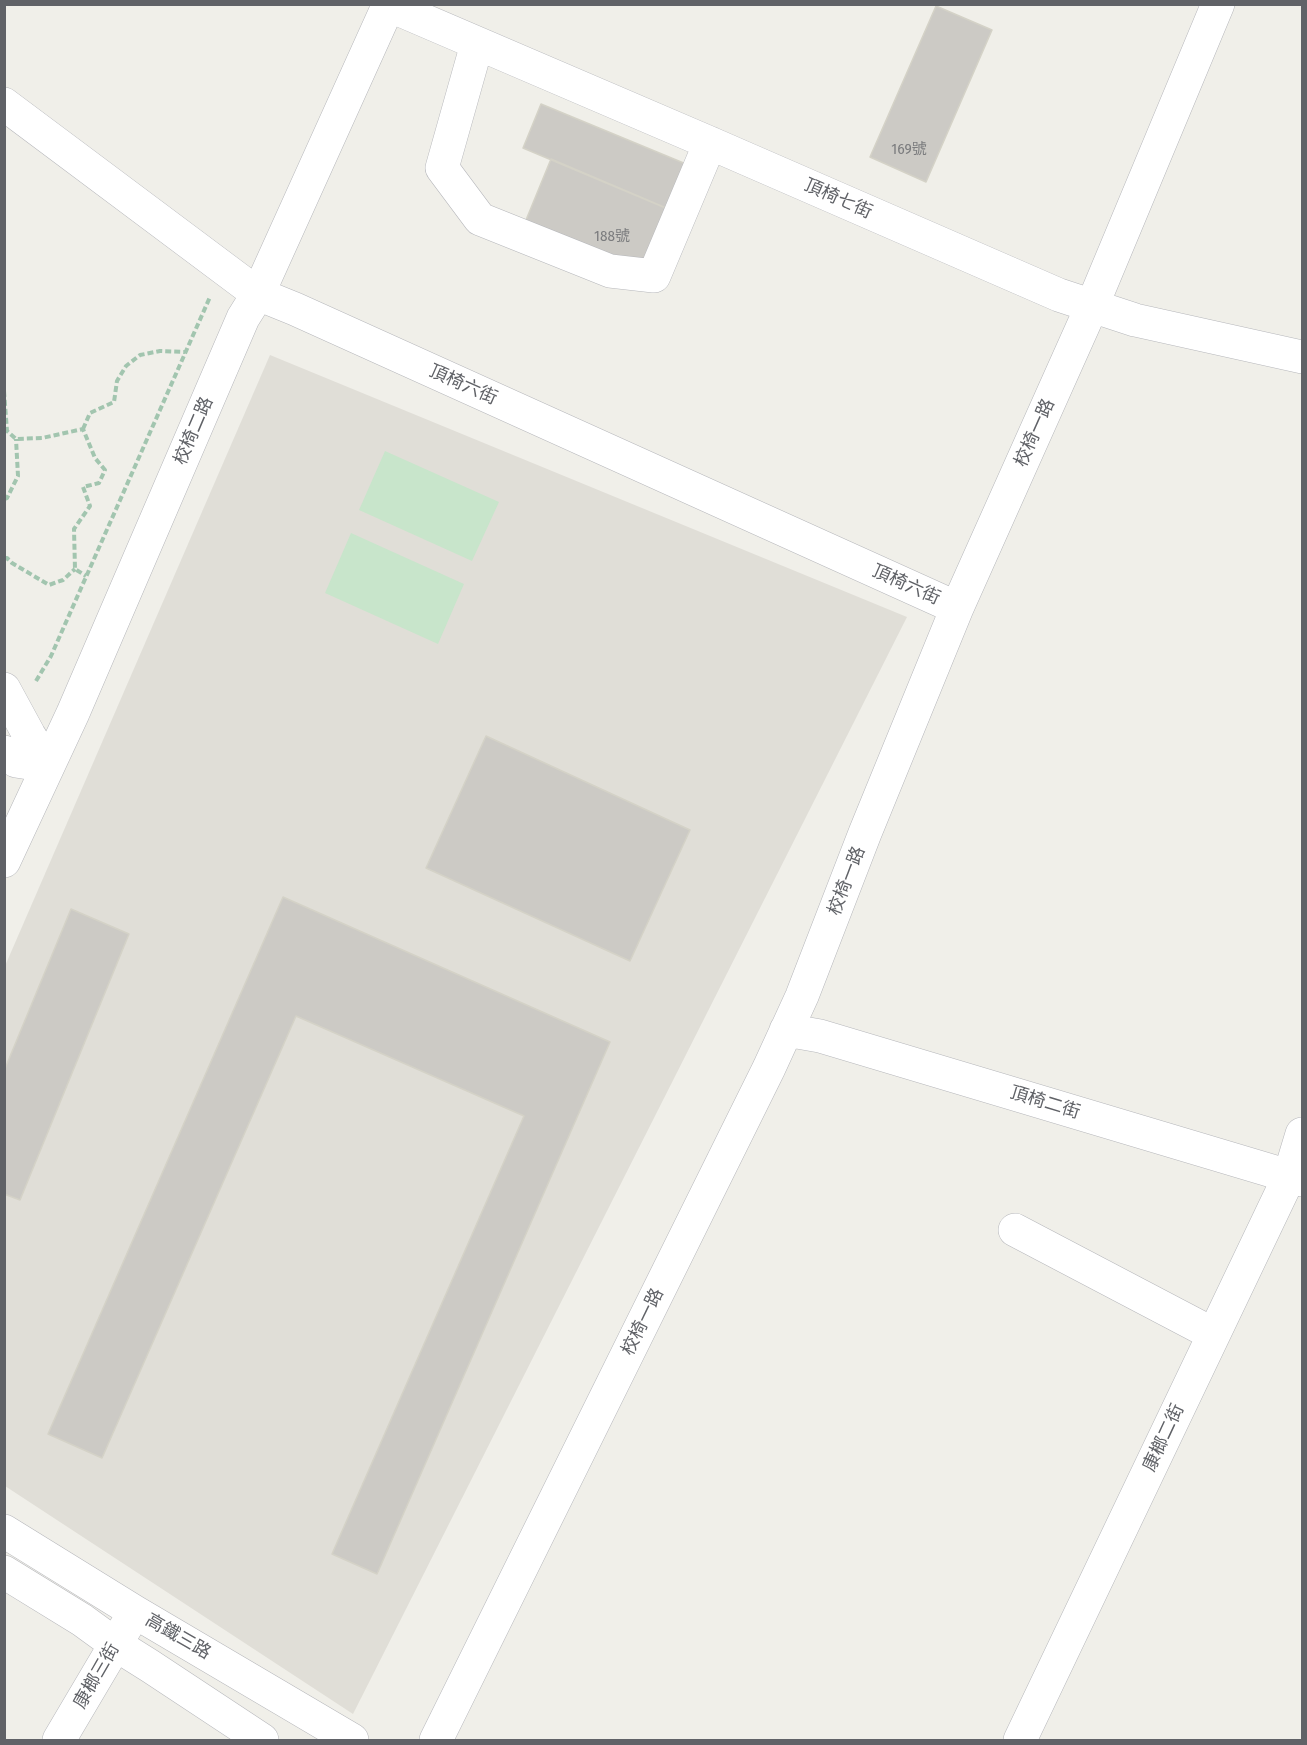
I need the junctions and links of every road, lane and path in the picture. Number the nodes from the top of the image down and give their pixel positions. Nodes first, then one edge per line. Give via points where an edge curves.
1 (1218, 4) edge
2 (388, 5) edge
3 (477, 44) junction
4 (4, 104) edge
5 (710, 143) junction
6 (212, 294) dead end
7 (258, 294) junction
8 (1092, 306) junction
9 (186, 352) junction
10 (1302, 357) edge
11 (4, 391) edge
12 (83, 429) junction
13 (6, 431) edge
14 (16, 439) junction
15 (4, 499) edge
16 (4, 559) edge
17 (75, 569) junction
18 (86, 576) junction
19 (957, 608) junction
20 (36, 681) dead end
21 (4, 689) edge
22 (4, 752) edge
23 (48, 766) junction
24 (4, 861) edge
25 (786, 1030) junction
26 (1302, 1134) edge
27 (1296, 1178) edge
28 (1015, 1230) dead end
29 (1213, 1334) junction
30 (4, 1531) edge
31 (4, 1572) edge
32 (135, 1612) junction
33 (115, 1644) junction
34 (60, 1740) edge
35 (262, 1740) edge
36 (352, 1740) edge
37 (436, 1740) edge
38 (1020, 1740) edge

1 - 8 street, 校椅一路
2 - 3 street, 頂椅七街
2 - 7 street, 校椅二路
3 - 5 street, 頂椅七街
3 - 5 street via 442,168 480,219 610,271 654,276
4 - 7 street, 頂椅六街
5 - 8 street, 頂椅七街 via 1048,291
6 - 9 path
7 - 19 street, 頂椅六街
7 - 23 street, 校椅二路 via 243,318
8 - 10 street, 頂椅七街 via 1135,321
8 - 19 street, 校椅一路
9 - 12 path via 140,355 126,366 117,381 114,402 90,413
9 - 18 path
11 - 13 path
12 - 14 path
12 - 17 path via 95,458 105,470 99,483 83,487 90,506 74,529
13 - 14 path
14 - 15 path via 18,476
16 - 17 path via 49,585 63,580
17 - 18 path
18 - 20 path
19 - 25 street, 校椅一路
21 - 23 street
22 - 23 street via 16,761
23 - 24 street, 校椅二路
25 - 27 street, 頂椅二街 via 819,1036
25 - 37 street, 校椅一路
26 - 27 street, 康榔二街
27 - 29 street, 康榔二街
28 - 29 street
29 - 38 street, 康榔二街
30 - 32 street, 高鐵三路
31 - 33 street
32 - 33 street, 康榔三街
32 - 36 street, 高鐵三路
33 - 34 street, 康榔三街
33 - 35 street

